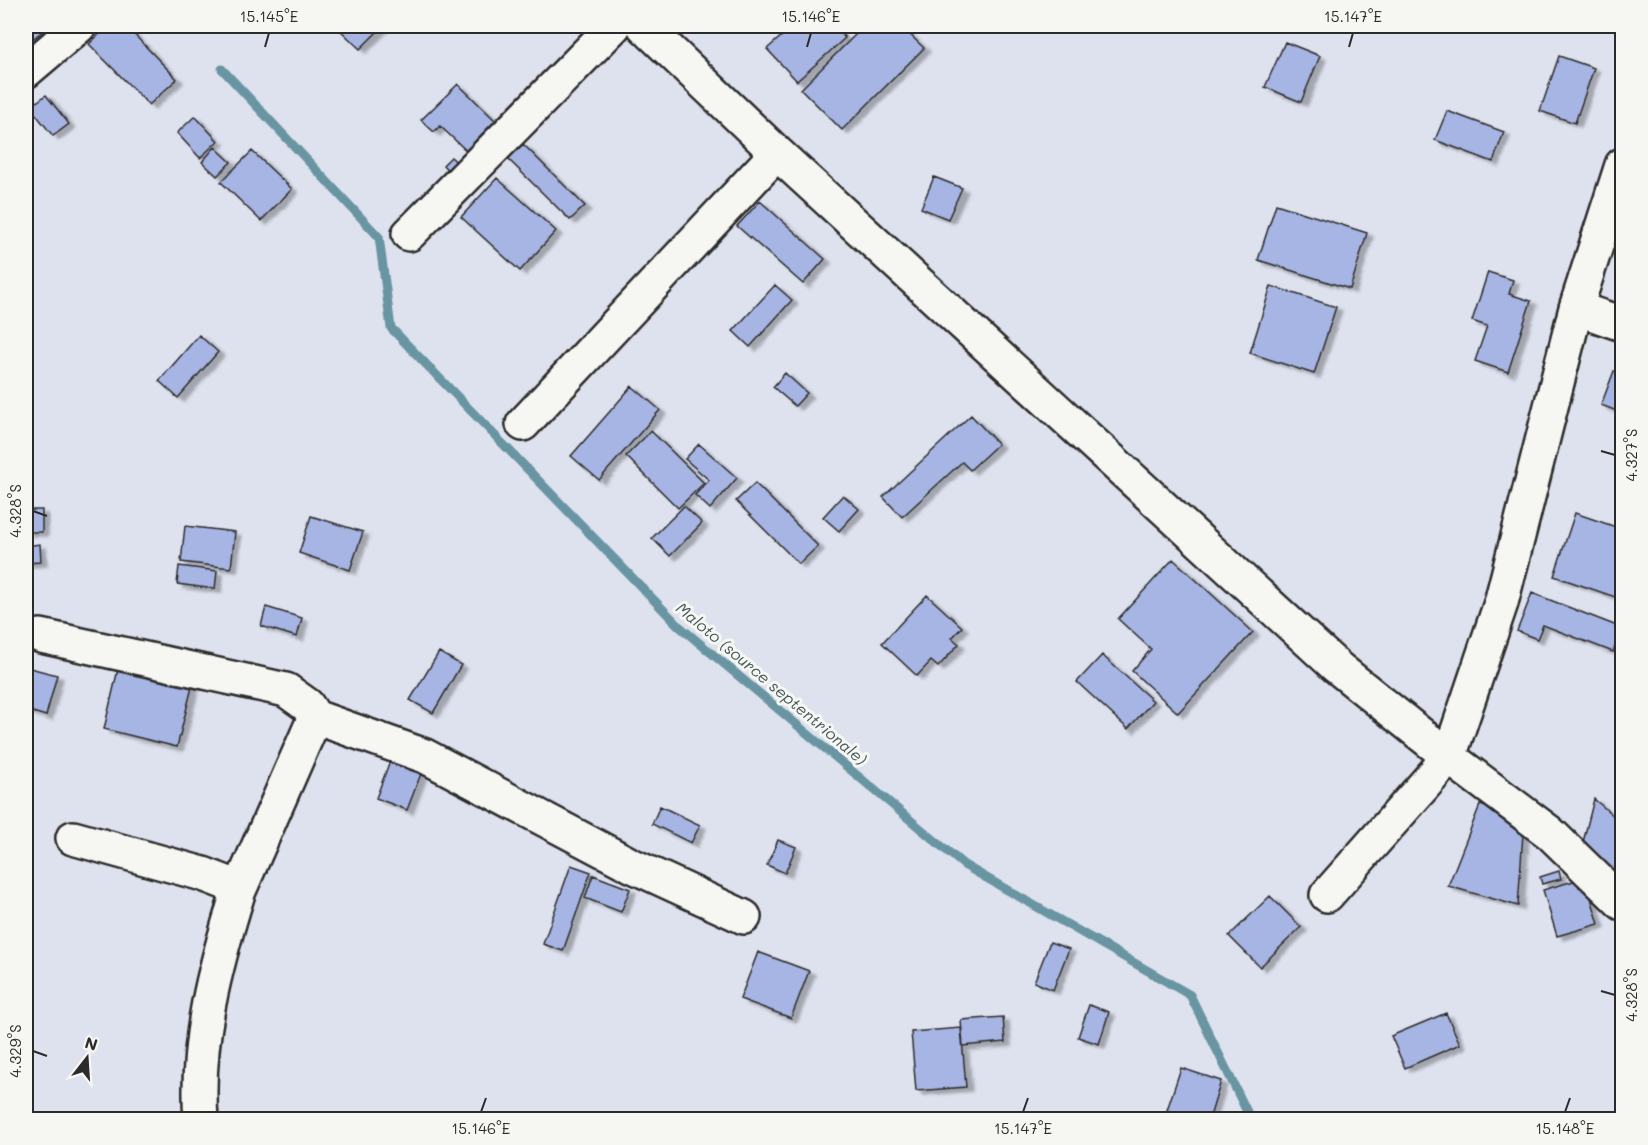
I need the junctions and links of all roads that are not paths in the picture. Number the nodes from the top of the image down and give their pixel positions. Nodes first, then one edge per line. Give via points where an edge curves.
1 (79, 26) edge
2 (614, 26) edge
3 (645, 26) edge
4 (26, 71) edge
5 (777, 153) junction
6 (1623, 165) edge
7 (409, 234) dead end
8 (1576, 308) junction
9 (1623, 324) edge
10 (523, 424) dead end
11 (41, 636) dead end
12 (315, 717) junction
13 (1449, 757) junction
14 (73, 838) dead end
15 (238, 893) junction
16 (1327, 895) dead end
17 (1623, 903) edge
18 (744, 917) dead end
19 (201, 1119) edge

1 - 4 street
2 - 7 street
3 - 5 street
5 - 10 street
5 - 13 street via 1328,659
6 - 8 street
8 - 9 street
8 - 13 street via 1501,603
11 - 12 street via 286,690 307,705
12 - 15 street
12 - 18 street via 425,756 630,865
13 - 16 street
13 - 17 street via 1550,833
14 - 15 street via 203,874 229,884
15 - 19 street via 203,1027

